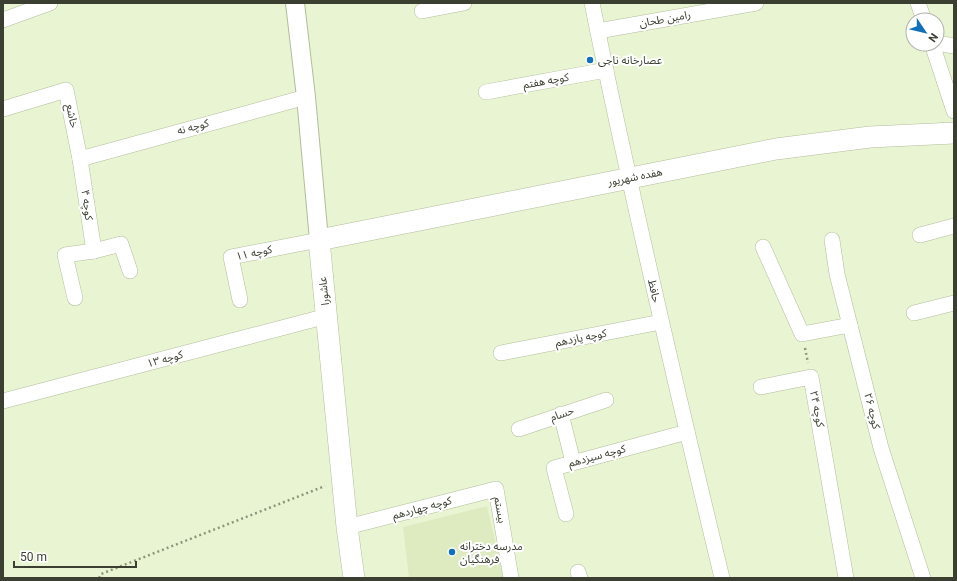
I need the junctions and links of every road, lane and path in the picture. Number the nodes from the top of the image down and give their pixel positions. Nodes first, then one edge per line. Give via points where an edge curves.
1 (50, 3) edge
2 (295, 3) edge
3 (464, 3) edge
4 (592, 3) edge
5 (756, 3) edge
6 (23, 8) edge
7 (422, 11) dead end
8 (3, 20) edge
9 (598, 31) junction
10 (935, 52) edge
11 (606, 70) junction
12 (486, 92) dead end
13 (306, 97) junction
14 (3, 109) edge
15 (954, 111) edge
16 (954, 133) edge
17 (80, 159) junction
18 (628, 178) junction
19 (954, 226) edge
20 (920, 235) dead end
21 (319, 240) junction
22 (832, 240) dead end
23 (763, 247) dead end
24 (94, 251) junction
25 (130, 271) dead end
26 (75, 298) dead end
27 (240, 300) dead end
28 (954, 304) edge
29 (914, 313) dead end
30 (327, 316) junction
31 (661, 322) junction
32 (850, 325) junction
33 (802, 334) junction
34 (501, 353) dead end
35 (811, 377) junction
36 (761, 386) dead end
37 (606, 400) dead end
38 (3, 401) edge
39 (561, 414) junction
40 (519, 429) dead end
41 (687, 432) junction
42 (573, 462) junction
43 (343, 479) junction
44 (496, 489) joint
45 (566, 514) dead end
46 (348, 527) junction
47 (99, 578) edge
48 (354, 578) edge
49 (511, 578) edge
50 (722, 578) edge
51 (846, 578) edge
52 (924, 578) edge

1 - 6 street
2 - 13 street, عاشورا
3 - 7 street
4 - 9 street, حافظ
5 - 9 street, رامین طحان
6 - 8 street
9 - 11 street, حافظ
10 - 15 street
11 - 12 street, کوچه هفتم
11 - 18 street, حافظ
13 - 17 street, کوچه نه
13 - 21 street, عاشورا
14 - 17 street, خاشع via 66,90
16 - 18 main road, هفده شهریور via 870,137 776,149
17 - 24 street, کوچه ۴
18 - 21 main road, هفده شهریور
18 - 31 street, حافظ
19 - 20 street
21 - 27 street, کوچه ۱۱ via 231,257
21 - 30 main road, عاشورا
22 - 32 street, کوچه ۲۶ via 837,274
23 - 33 street
24 - 25 street via 121,244
24 - 26 street via 65,255
28 - 29 street
30 - 38 street, کوچه ۱۳
30 - 43 main road, عاشورا
31 - 34 street, کوچه یازدهم
31 - 41 street, حافظ
32 - 33 street
32 - 52 street, کوچه ۲۶ via 881,448
33 - 35 path, کوچه ۲۴
35 - 36 street
35 - 51 street, کوچه ۲۴
37 - 39 street, حسام
39 - 40 street, حسام
39 - 42 street
41 - 42 street, کوچه سیزدهم
41 - 50 street, حافظ
42 - 45 street, کوچه سیزدهم via 554,468
43 - 46 main road, عاشورا
43 - 47 path via 101,574
44 - 46 street, کوچه چهاردهم
44 - 49 street, بیستم
46 - 48 main road, عاشورا

